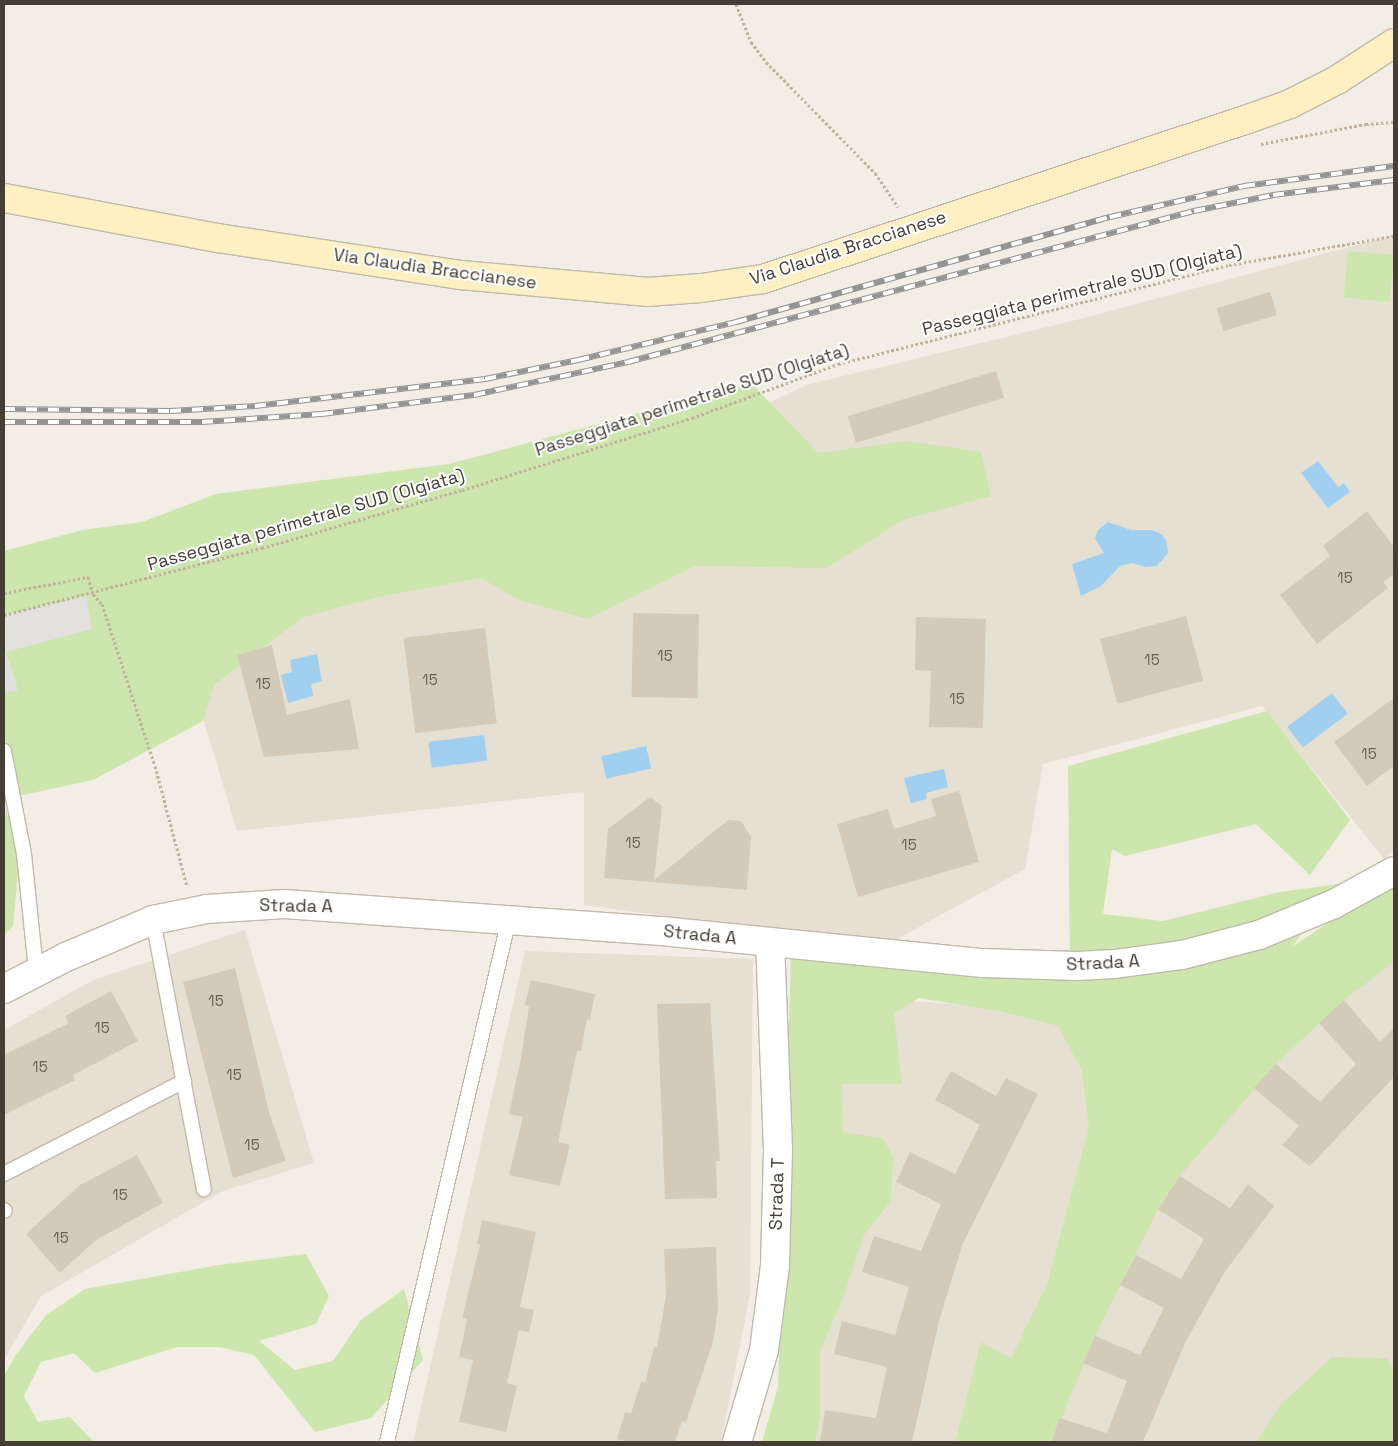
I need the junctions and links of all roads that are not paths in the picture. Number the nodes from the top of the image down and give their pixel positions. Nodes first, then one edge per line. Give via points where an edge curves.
1 (1394, 44) edge
2 (5, 198) edge
3 (4, 751) edge
4 (1394, 871) edge
5 (509, 919) junction
6 (153, 920) junction
7 (770, 942) junction
8 (36, 971) junction
9 (4, 989) edge
10 (184, 1082) junction
11 (4, 1174) edge
12 (204, 1189) dead end
13 (387, 1442) edge
14 (737, 1442) edge

1 - 2 main road, Via Claudia Braccianese via 1337,80 1290,104 763,279 701,288 648,292 460,275 218,238
3 - 8 lane via 24,854
4 - 7 street, Strada A via 1334,904 1259,935 1151,960 1077,966 982,963
5 - 6 street, Strada A via 284,904 231,906
5 - 7 street, Strada A
5 - 13 lane
6 - 8 street, Strada A
6 - 10 lane
7 - 14 street, Strada T via 778,1149 775,1265 764,1350
8 - 9 street, Strada A
10 - 11 lane
10 - 12 lane

